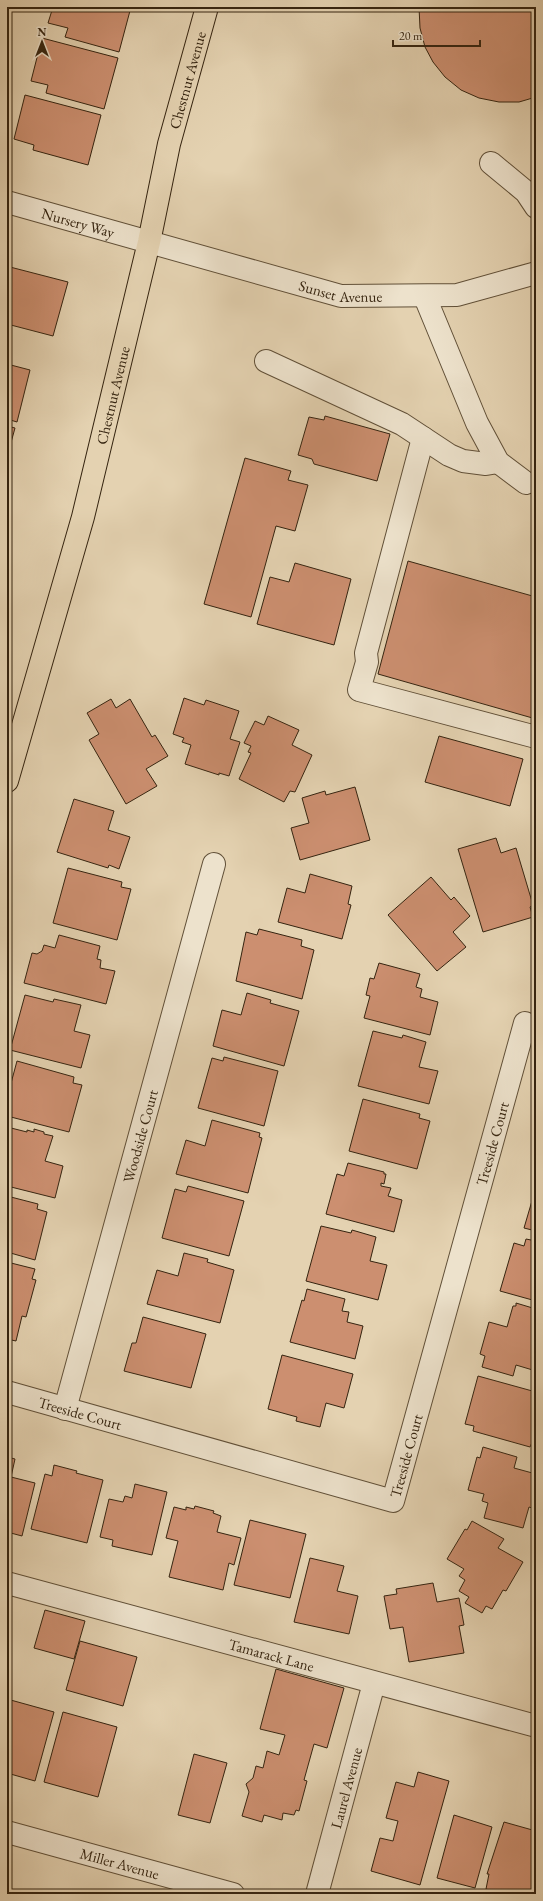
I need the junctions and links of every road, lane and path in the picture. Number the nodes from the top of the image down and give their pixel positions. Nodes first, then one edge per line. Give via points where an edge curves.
1 (207, 7) edge
2 (491, 163) dead end
3 (7, 202) edge
4 (536, 207) edge
5 (149, 242) junction
6 (536, 273) edge
7 (425, 297) junction
8 (266, 361) dead end
9 (423, 438) junction
10 (498, 462) junction
11 (526, 484) dead end
12 (536, 737) edge
13 (7, 781) edge
14 (214, 864) dead end
15 (525, 1023) dead end
16 (7, 1392) edge
17 (65, 1409) junction
18 (7, 1584) edge
19 (374, 1683) junction
20 (536, 1726) edge
21 (7, 1832) edge
22 (233, 1894) edge
23 (317, 1894) edge

1 - 5 main road, Chestnut Avenue via 179,102
2 - 4 street via 526,192
3 - 5 street, Nursery Way
5 - 7 street, Sunset Avenue via 340,296
5 - 13 main road, Chestnut Avenue via 83,517
6 - 7 street, Sunset Avenue via 457,295
7 - 10 street via 477,423
8 - 9 street via 386,416
9 - 10 street via 463,461 486,464
9 - 12 street via 366,653 367,662 359,690
10 - 11 street
14 - 17 street, Woodside Court
15 - 17 street, Treeside Court via 393,1501
16 - 17 street, Treeside Court
18 - 19 street, Tamarack Lane
19 - 20 street, Tamarack Lane
19 - 23 street, Laurel Avenue
21 - 22 street, Miller Avenue

